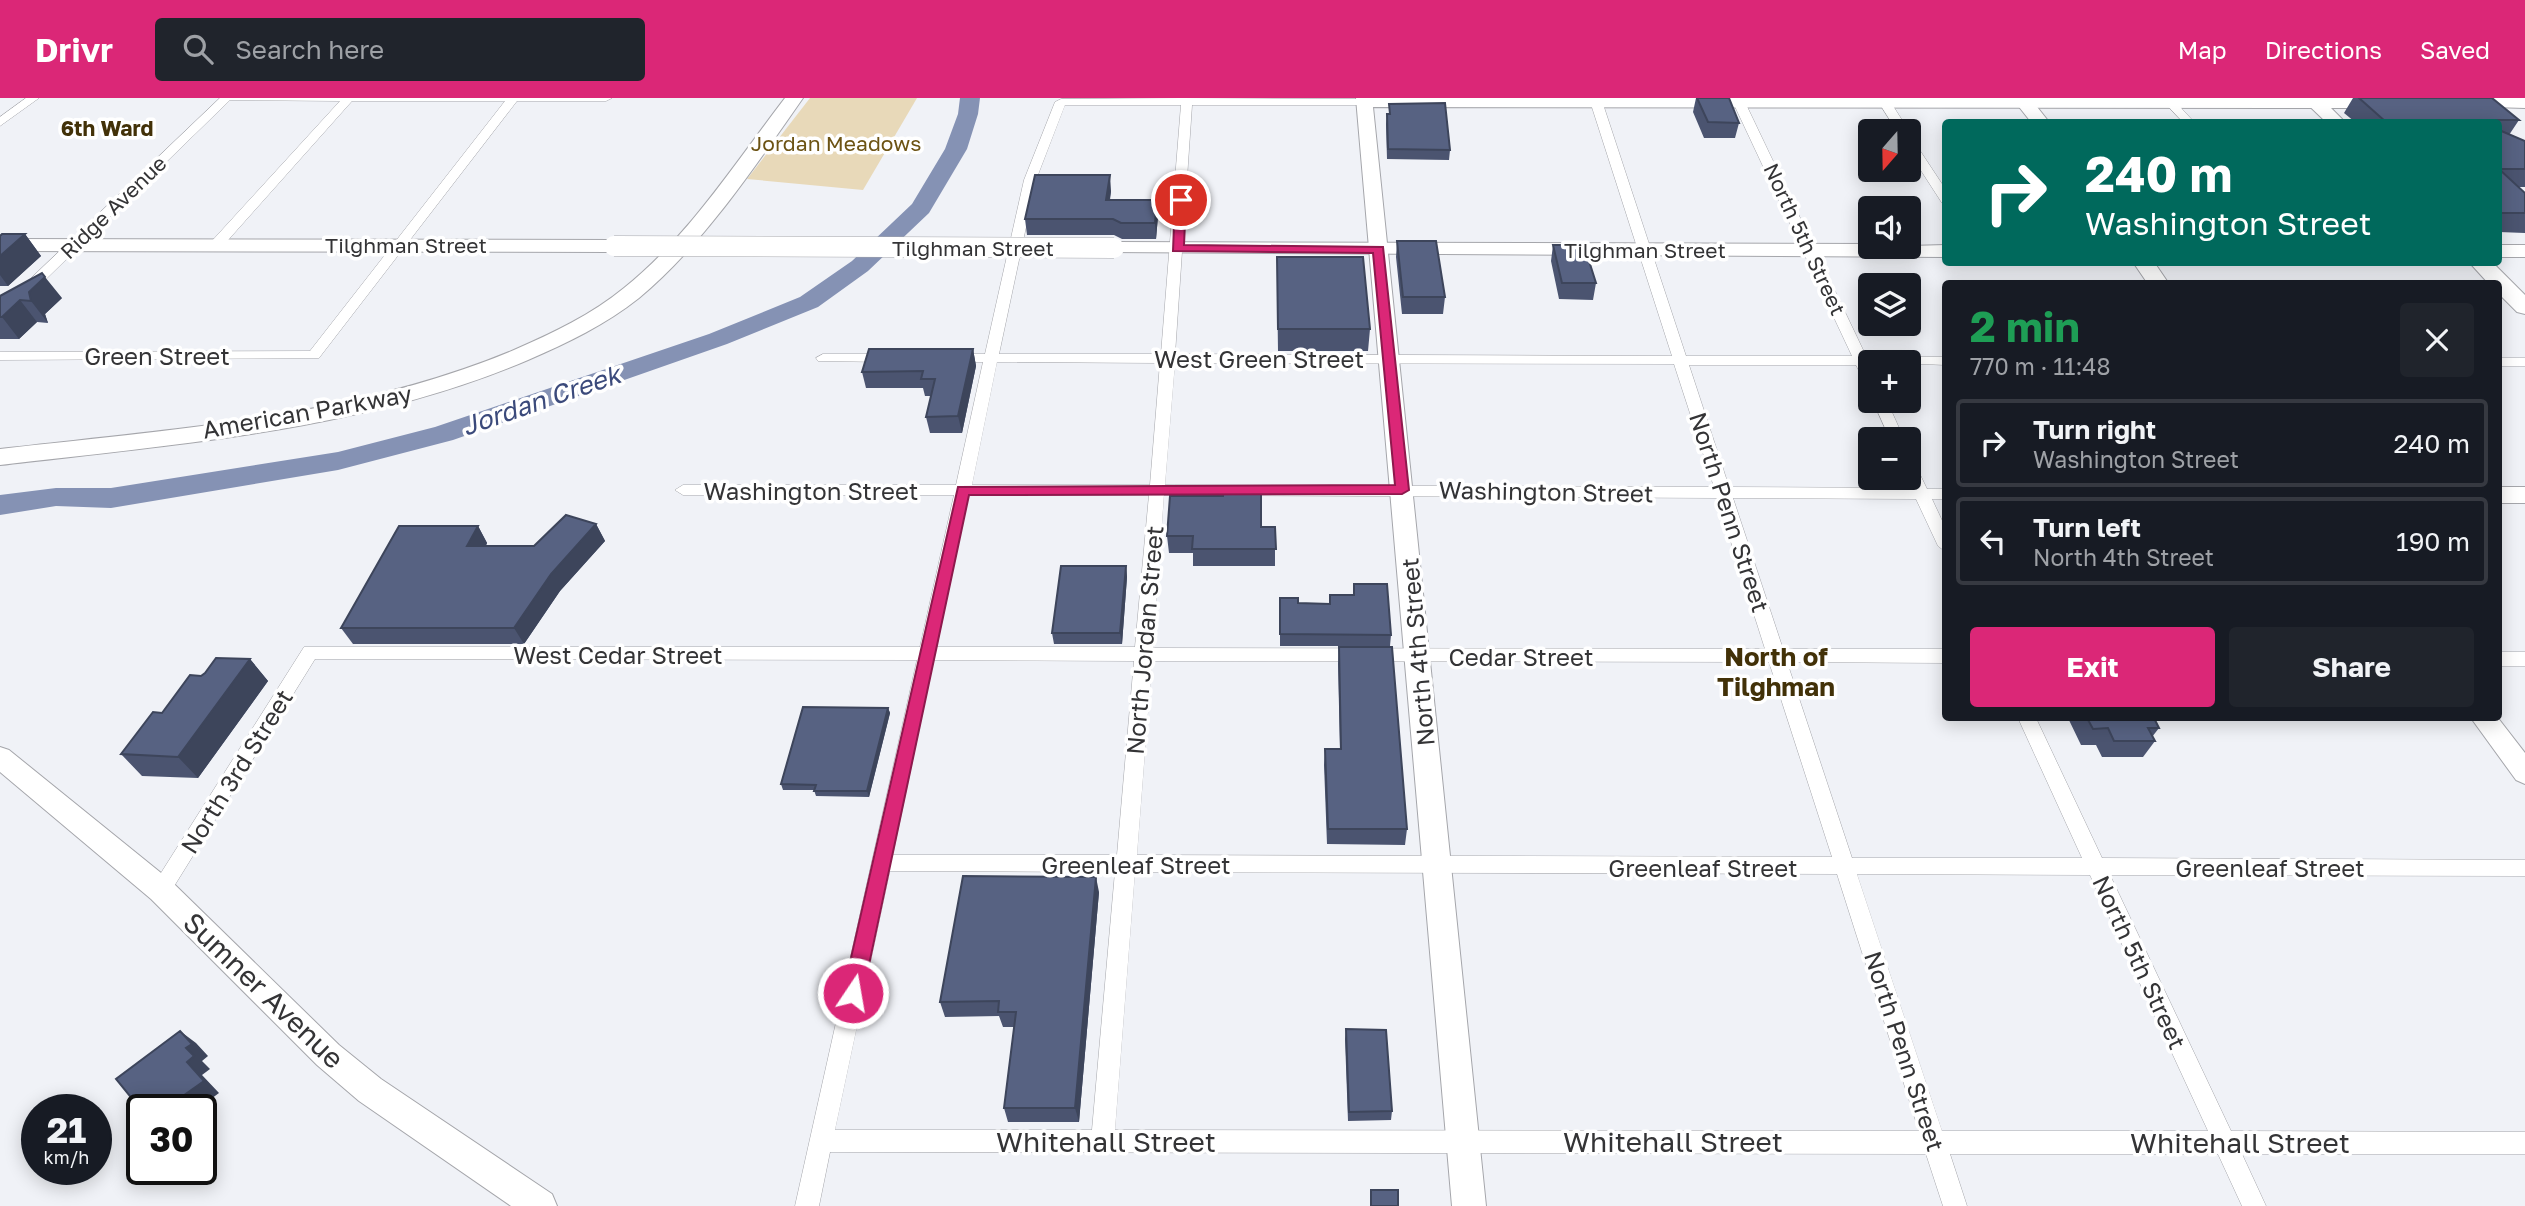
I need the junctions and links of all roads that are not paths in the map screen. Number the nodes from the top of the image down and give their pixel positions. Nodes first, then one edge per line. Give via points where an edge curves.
1 (33, 98) edge
2 (226, 98) edge
3 (235, 98) edge
4 (349, 98) edge
5 (514, 98) edge
6 (606, 98) edge
7 (794, 98) edge
8 (2519, 98) edge
9 (1059, 100) edge
10 (1114, 100) edge
11 (1187, 100) edge
12 (1364, 100) edge
13 (1596, 100) edge
14 (1739, 100) edge
15 (2168, 100) edge
16 (1883, 101) edge
17 (2024, 101) edge
18 (2313, 101) edge
19 (2394, 103) edge
20 (2449, 103) edge
21 (2525, 103) edge
22 (1895, 119) edge
23 (2037, 119) edge
24 (2186, 119) edge
25 (2333, 119) edge
26 (0, 123) edge
27 (1922, 162) edge
28 (1942, 194) edge
29 (0, 245) edge
30 (216, 245) junction
31 (73, 246) junction
32 (397, 246) junction
33 (1177, 248) junction
34 (1378, 249) junction
35 (1645, 250) junction
36 (1809, 250) junction
37 (1942, 251) edge
38 (2502, 251) edge
39 (2525, 251) edge
40 (2483, 266) edge
41 (2497, 280) edge
42 (2502, 284) edge
43 (2525, 307) edge
44 (0, 316) edge
45 (1858, 353) edge
46 (0, 356) edge
47 (823, 358) dead end
48 (902, 358) edge
49 (942, 358) edge
50 (992, 358) junction
51 (1167, 358) junction
52 (1390, 358) junction
53 (1680, 359) junction
54 (1858, 361) edge
55 (1921, 361) edge
56 (1942, 361) edge
57 (2502, 362) edge
58 (2525, 362) edge
59 (0, 457) edge
60 (684, 490) dead end
61 (963, 490) junction
62 (1157, 490) junction
63 (1402, 490) junction
64 (1920, 490) edge
65 (1724, 493) junction
66 (1922, 494) junction
67 (1942, 494) edge
68 (2502, 495) edge
69 (2525, 495) edge
70 (1942, 537) edge
71 (310, 652) joint
72 (927, 654) junction
73 (1143, 654) junction
74 (1418, 656) junction
75 (1942, 656) edge
76 (1777, 657) junction
77 (2502, 659) edge
78 (2525, 659) edge
79 (2028, 721) edge
80 (2486, 721) edge
81 (0, 757) edge
82 (2525, 773) edge
83 (881, 863) junction
84 (1125, 864) junction
85 (1437, 865) junction
86 (2097, 867) junction
87 (2525, 867) edge
88 (1845, 868) junction
89 (161, 890) junction
90 (821, 1141) junction
91 (1103, 1141) junction
92 (1462, 1141) junction
93 (1934, 1142) junction
94 (2223, 1142) junction
95 (2525, 1143) edge
96 (540, 1206) edge
97 (807, 1206) edge
98 (1469, 1206) edge
99 (1955, 1206) edge
100 (2254, 1206) edge

1 - 26 street
2 - 31 street, Ridge Avenue
3 - 4 street
4 - 5 street
4 - 30 street
5 - 6 street
5 - 32 street
7 - 59 main road, American Parkway via 715,201 640,286 602,314 533,351 452,382 356,407
8 - 21 street
9 - 10 street
9 - 50 street via 1030,180
10 - 11 street
11 - 12 street
11 - 33 street, North Jordan Street
12 - 13 street
12 - 34 street, North 4th Street
13 - 14 street
13 - 35 street, North Penn Street
14 - 16 street
14 - 36 street, North 5th Street
15 - 17 street
15 - 18 street
15 - 24 street
16 - 17 street
16 - 22 street
17 - 23 main road
18 - 19 street
18 - 25 main road
20 - 21 street
27 - 28 street
29 - 31 main road, Tilghman Street
30 - 31 main road, Tilghman Street
30 - 32 main road, Tilghman Street
31 - 44 street, Ridge Avenue
32 - 33 main road, Tilghman Street, bridge
32 - 46 street, Green Street via 314,355
33 - 34 main road, Tilghman Street
33 - 51 street, North Jordan Street
34 - 35 main road, Tilghman Street
34 - 52 street, North 4th Street
35 - 36 main road, Tilghman Street
35 - 53 street, North Penn Street
36 - 37 main road, Tilghman Street
36 - 45 street, North 5th Street
38 - 39 main road
40 - 41 main road
42 - 43 main road
47 - 48 street
49 - 50 street, West Green Street
50 - 51 street, West Green Street
50 - 61 street
51 - 52 street, West Green Street
51 - 62 street, North Jordan Street
52 - 53 street, West Green Street
52 - 63 street, North 4th Street
53 - 54 street, West Green Street
53 - 65 street, North Penn Street
55 - 56 street, West Green Street
57 - 58 street
60 - 61 street, Washington Street
61 - 62 street, Washington Street
61 - 72 street
62 - 63 street, Washington Street
62 - 73 street, North Jordan Street
63 - 65 street, Washington Street
63 - 74 street, North 4th Street
64 - 66 street
65 - 66 street, Washington Street
65 - 76 street, North Penn Street
66 - 67 street, Washington Street
66 - 70 street
68 - 69 main road
71 - 72 street, West Cedar Street
71 - 89 street, North 3rd Street
72 - 73 street, Cedar Street
72 - 83 street
73 - 74 street, Cedar Street
73 - 84 street, North Jordan Street
74 - 76 street, Cedar Street
74 - 85 street, North 4th Street
75 - 76 street, Cedar Street
76 - 88 street, North Penn Street
77 - 78 street
79 - 86 street, North 5th Street
80 - 82 street
81 - 89 street, Sumner Avenue
83 - 84 street, Greenleaf Street
83 - 90 street
84 - 85 street, Greenleaf Street
84 - 91 street, North Jordan Street
85 - 88 street, Greenleaf Street
85 - 92 street, North 4th Street
86 - 87 street, Greenleaf Street
86 - 88 street, Greenleaf Street
86 - 94 street, North 5th Street
88 - 93 street, North Penn Street
89 - 96 street, Sumner Avenue via 339,1064
90 - 91 street, Whitehall Street
90 - 97 street
91 - 92 street, Whitehall Street
92 - 93 street, Whitehall Street
92 - 98 street, North 4th Street
93 - 94 street, Whitehall Street
93 - 99 street, North Penn Street
94 - 95 street, Whitehall Street
94 - 100 street, North 5th Street

